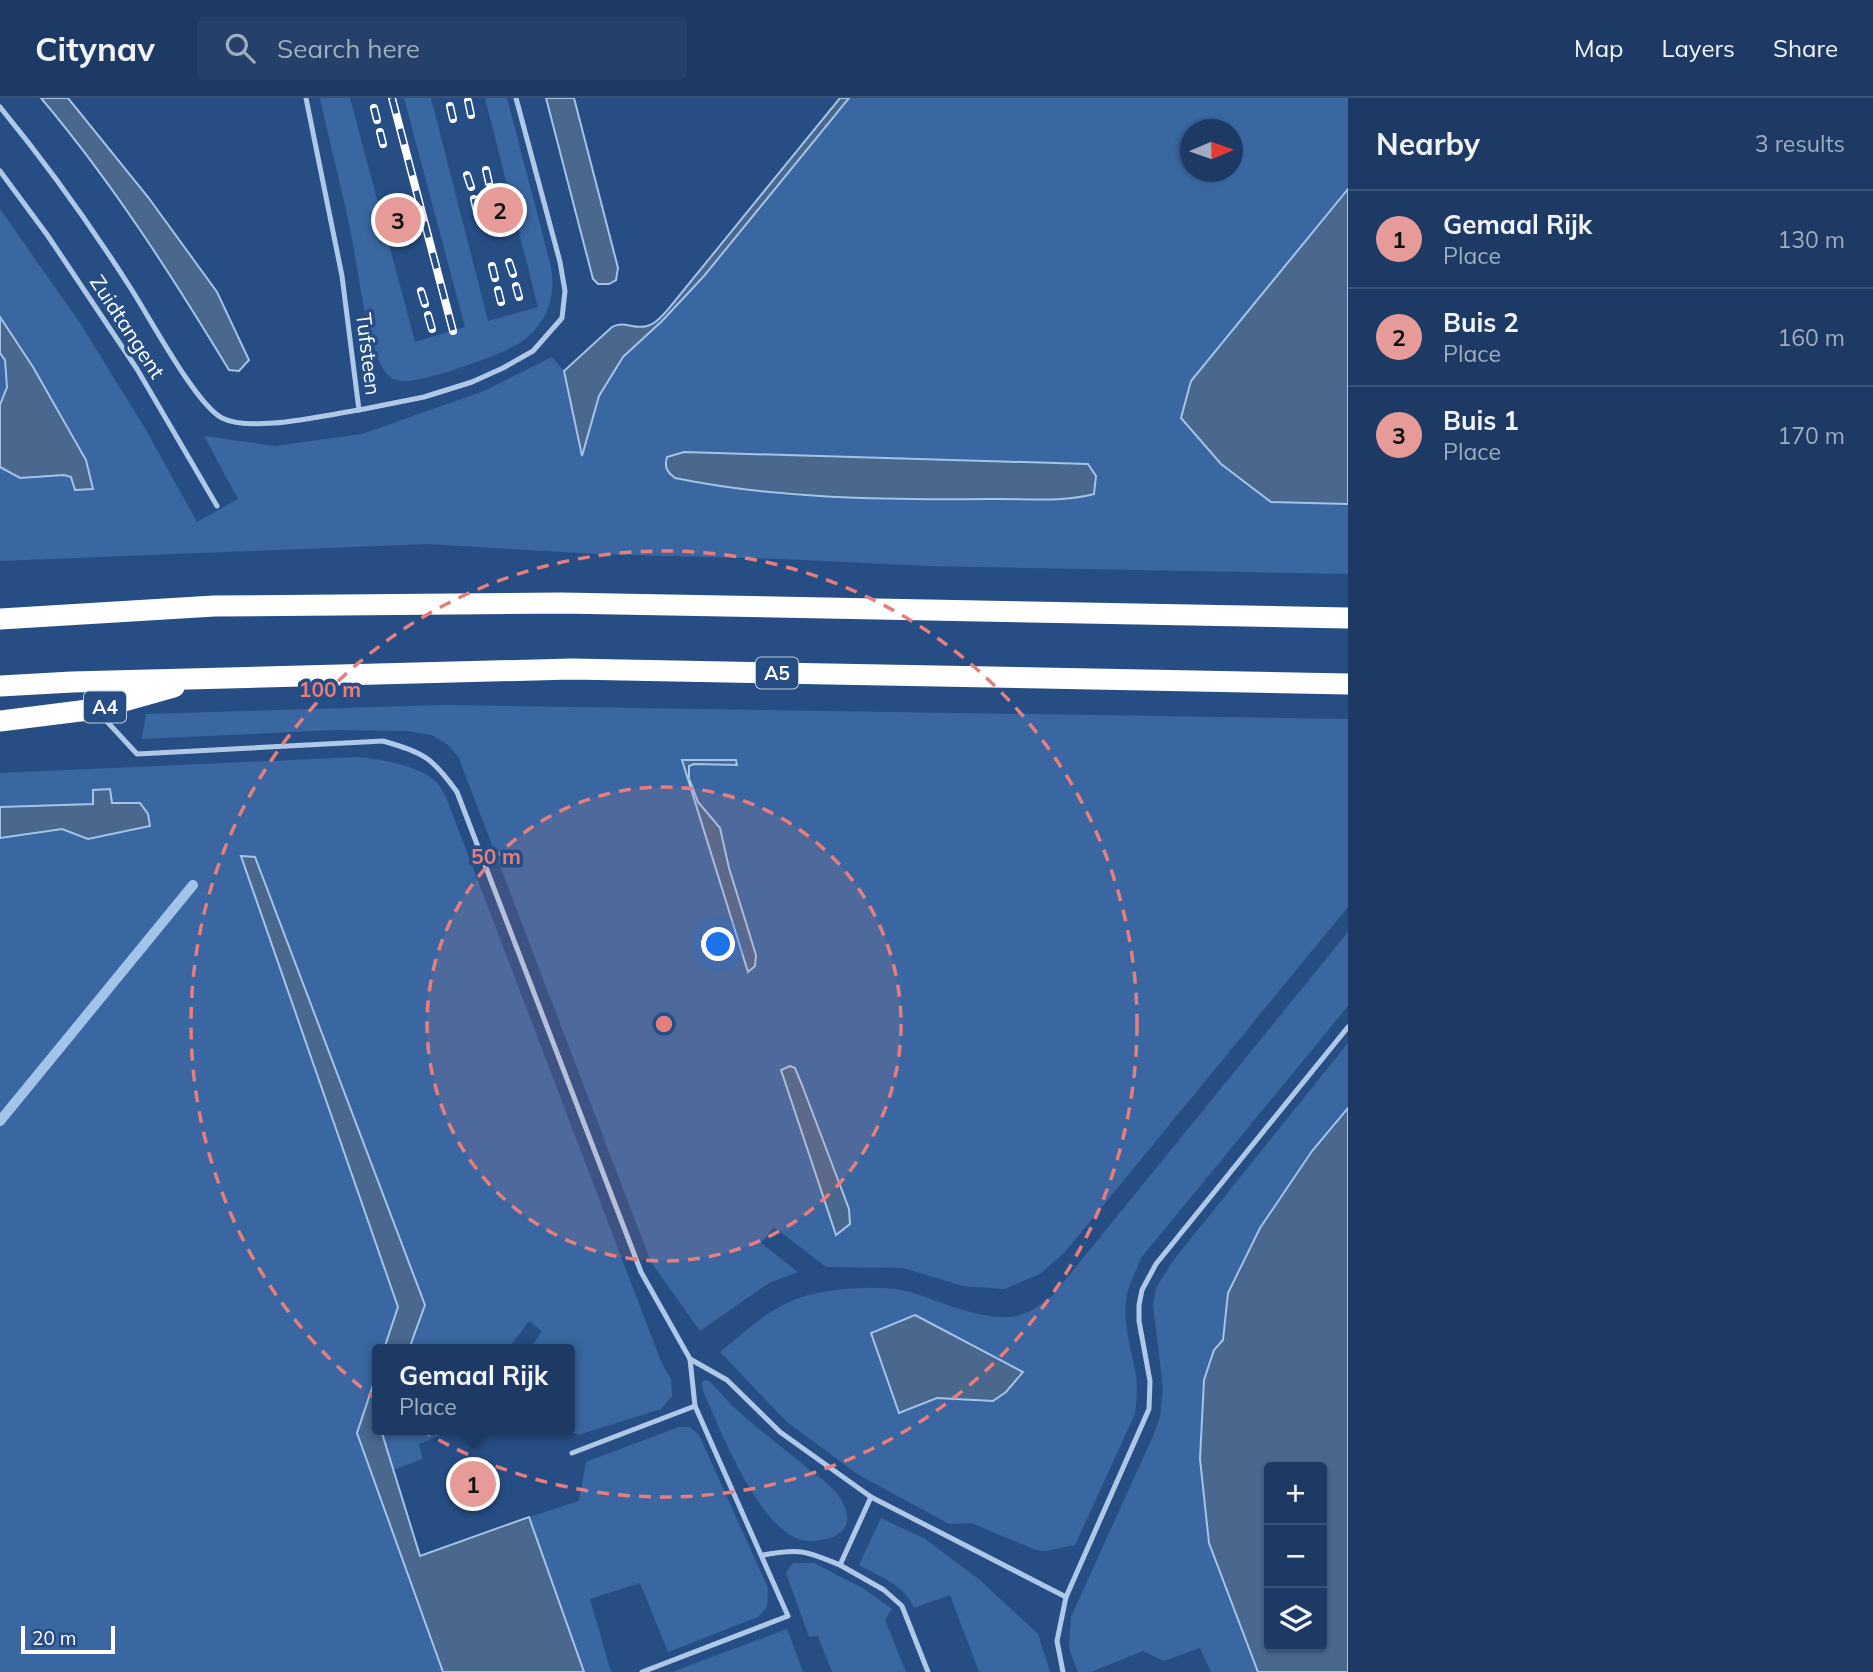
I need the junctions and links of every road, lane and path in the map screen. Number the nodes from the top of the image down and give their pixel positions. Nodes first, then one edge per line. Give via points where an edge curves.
1 (306, 98) edge
2 (516, 98) edge
3 (0, 107) edge
4 (0, 171) edge
5 (359, 410) junction
6 (216, 506) dead end
7 (1348, 618) edge
8 (0, 619) edge
9 (206, 678) junction
10 (1348, 684) edge
11 (0, 686) edge
12 (96, 709) junction
13 (0, 721) edge
14 (1348, 1027) edge
15 (690, 1359) junction
16 (695, 1406) junction
17 (572, 1453) dead end
18 (870, 1497) junction
19 (763, 1555) junction
20 (840, 1565) junction
21 (1066, 1597) junction
22 (642, 1672) edge
23 (928, 1672) edge
24 (1063, 1672) edge

1 - 5 lane, Tufsteen via 342,276
2 - 5 lane via 560,262 565,291 562,318 533,351 503,368 424,397
3 - 5 lane, Tufsteen via 74,204 206,405 221,418 241,425
4 - 6 lane, Zuidtangent via 137,369
7 - 8 highway via 536,603 214,606
9 - 10 highway, A5 via 572,668
9 - 11 highway, A5
9 - 12 highway, A4
12 - 13 highway, A4
12 - 15 lane via 137,754 383,741 417,751 440,768 457,792 641,1272
14 - 21 lane via 1156,1264 1142,1290 1139,1321 1150,1381 1149,1409
15 - 16 lane
15 - 18 lane via 727,1380 780,1432
16 - 17 lane
16 - 19 lane
18 - 20 lane
18 - 21 lane
19 - 20 lane via 804,1551
19 - 22 lane via 788,1616
20 - 23 lane via 902,1606
21 - 24 lane via 1057,1641

